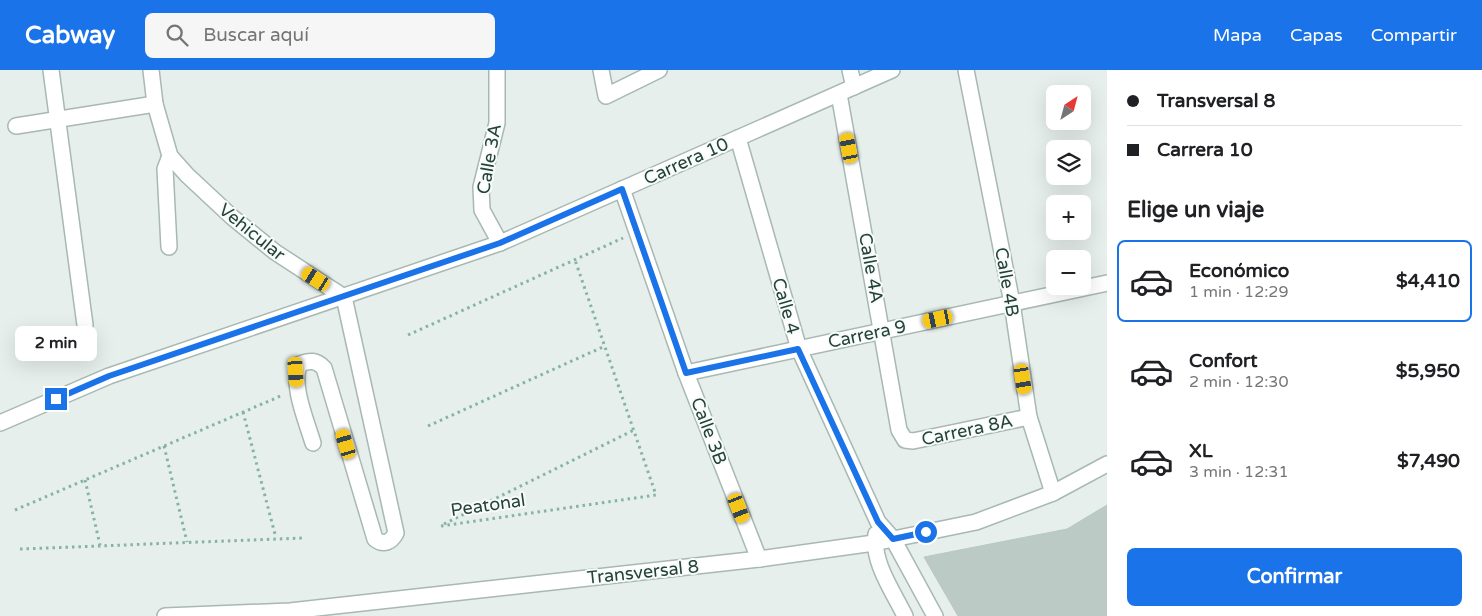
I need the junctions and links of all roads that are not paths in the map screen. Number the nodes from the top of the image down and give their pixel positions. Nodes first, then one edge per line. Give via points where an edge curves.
1 (51, 70) edge
2 (151, 70) edge
3 (497, 70) edge
4 (601, 70) edge
5 (659, 70) edge
6 (850, 70) edge
7 (892, 70) edge
8 (966, 70) edge
9 (854, 87) junction
10 (839, 94) junction
11 (155, 104) junction
12 (58, 120) junction
13 (16, 126) dead end
14 (738, 138) junction
15 (170, 156) junction
16 (622, 189) junction
17 (500, 243) junction
18 (170, 247) dead end
19 (1107, 283) edge
20 (344, 297) junction
21 (1012, 303) junction
22 (85, 325) dead end
23 (882, 330) junction
24 (798, 349) junction
25 (686, 373) junction
26 (1029, 417) junction
27 (0, 422) edge
28 (904, 440) joint
29 (313, 443) dead end
30 (1107, 464) edge
31 (1052, 494) junction
32 (878, 522) junction
33 (893, 539) junction
34 (874, 543) junction
35 (759, 559) junction
36 (165, 616) edge
37 (905, 616) edge
38 (935, 616) edge

1 - 12 street
2 - 11 street, Vehicular
3 - 17 street, Calle 3A via 497,123 481,187 482,210
4 - 5 street via 606,96
6 - 9 street
7 - 9 street, Carrera 10
8 - 21 street, Calle 4B
9 - 10 street, Carrera 10
10 - 14 street, Carrera 10
10 - 23 street, Calle 4A
11 - 12 street
11 - 15 street, Vehicular
12 - 13 street
12 - 22 street
14 - 16 street, Carrera 10
14 - 24 street, Calle 4
15 - 18 street, Vehicular via 165,169
15 - 20 street, Vehicular via 219,205 275,252
16 - 17 street, Carrera 10
16 - 25 street, Calle 3B
17 - 20 street, Carrera 10
19 - 21 street, Carrera 9
20 - 27 street, Carrera 10 via 109,376
20 - 29 street via 396,533 392,540 388,543 375,540 324,368 317,362 308,361 300,364 296,372 297,389
21 - 23 street, Carrera 9
21 - 26 street, Calle 4B
23 - 24 street, Carrera 9
23 - 28 street, Calle 4A via 899,430
24 - 25 street, Carrera 9
24 - 32 street, Calle 4
25 - 35 street, Calle 3B
26 - 28 street, Carrera 8A via 913,441
26 - 31 street, Calle 4B
30 - 31 street, Transversal 8
31 - 33 street, Transversal 8 via 976,522
32 - 33 street, Calle 4
32 - 34 street
33 - 34 street, Transversal 8
33 - 38 street, Calle 4
34 - 35 street, Transversal 8
34 - 37 street via 882,569
35 - 36 street, Transversal 8 via 290,611

